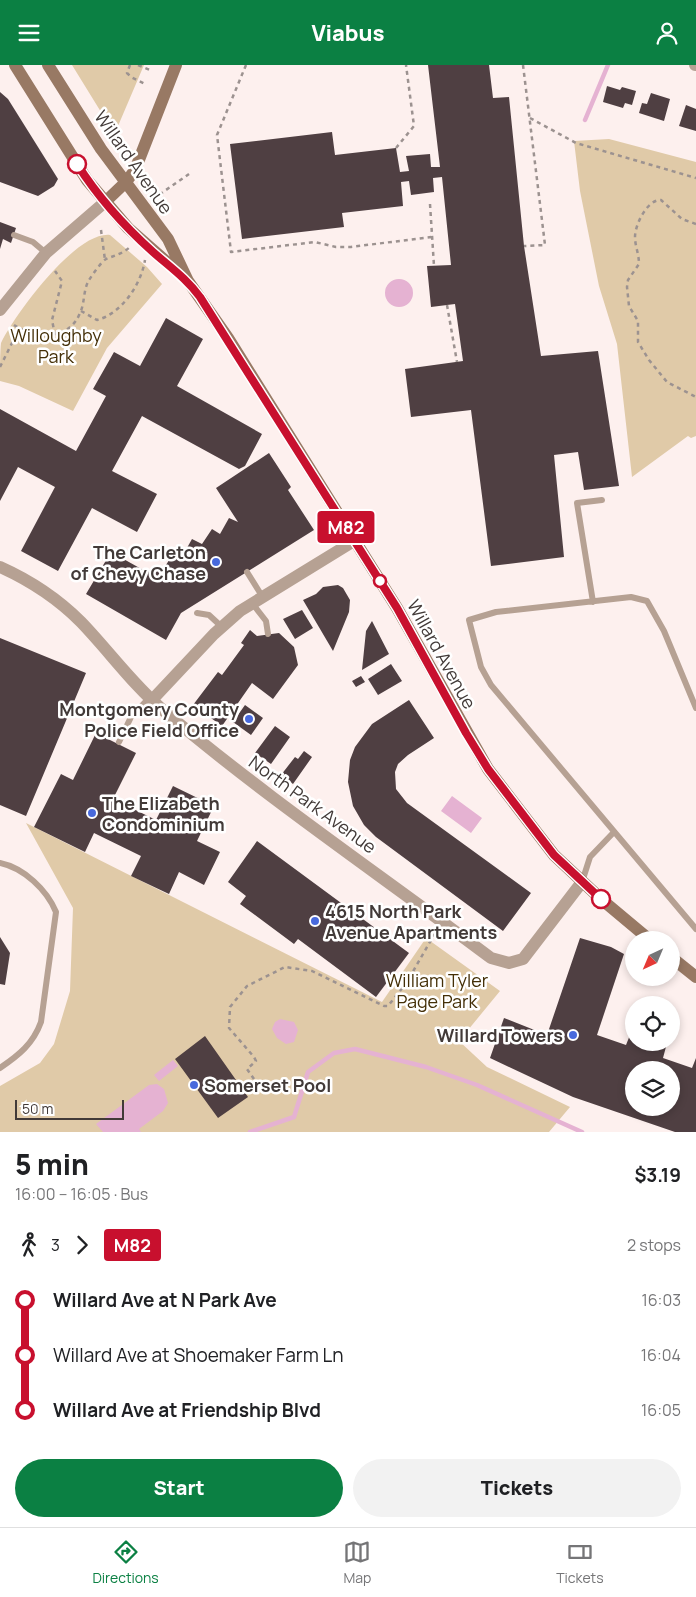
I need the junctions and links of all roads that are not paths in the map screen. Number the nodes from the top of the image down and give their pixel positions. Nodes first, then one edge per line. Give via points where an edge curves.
1 (15, 65) edge
2 (48, 65) edge
3 (176, 65) edge
4 (126, 182) junction
5 (105, 202) junction
6 (14, 235) dead end
7 (46, 253) junction
8 (188, 281) junction
9 (0, 310) edge
10 (602, 500) dead end
11 (354, 541) junction
12 (0, 567) edge
13 (247, 572) dead end
14 (257, 599) junction
15 (593, 601) junction
16 (197, 613) dead end
17 (222, 627) junction
18 (268, 634) dead end
19 (150, 699) junction
20 (696, 708) edge
21 (119, 742) dead end
22 (614, 832) junction
23 (0, 863) edge
24 (582, 882) junction
25 (696, 929) edge
26 (639, 931) edge
27 (680, 964) edge
28 (696, 977) edge
29 (0, 1068) edge

1 - 5 street, Willard Avenue via 87,180
2 - 4 street, Willard Avenue
3 - 4 street via 139,162
4 - 5 street
4 - 8 street, Willard Avenue via 168,239
5 - 7 street
5 - 8 street, Willard Avenue via 128,228
6 - 7 lane via 33,241
7 - 9 street
8 - 11 street, Willard Avenue via 228,339
10 - 15 lane via 577,503
11 - 14 street
11 - 24 street, Willard Avenue via 414,636 488,769 543,842
12 - 19 street, North Park Avenue via 64,607
13 - 14 lane
14 - 17 street
14 - 18 lane
15 - 20 lane via 631,597 647,601 664,631
15 - 22 lane via 496,612 469,620 481,667 491,685
16 - 17 lane via 209,615
17 - 19 street
19 - 21 lane via 131,717
19 - 24 street, North Park Avenue via 220,758 491,958 516,962 529,953
22 - 24 lane via 590,857
22 - 25 lane
23 - 29 lane via 17,868 42,889 56,912 41,1022 31,1043
24 - 26 street, Willard Avenue
27 - 28 street

